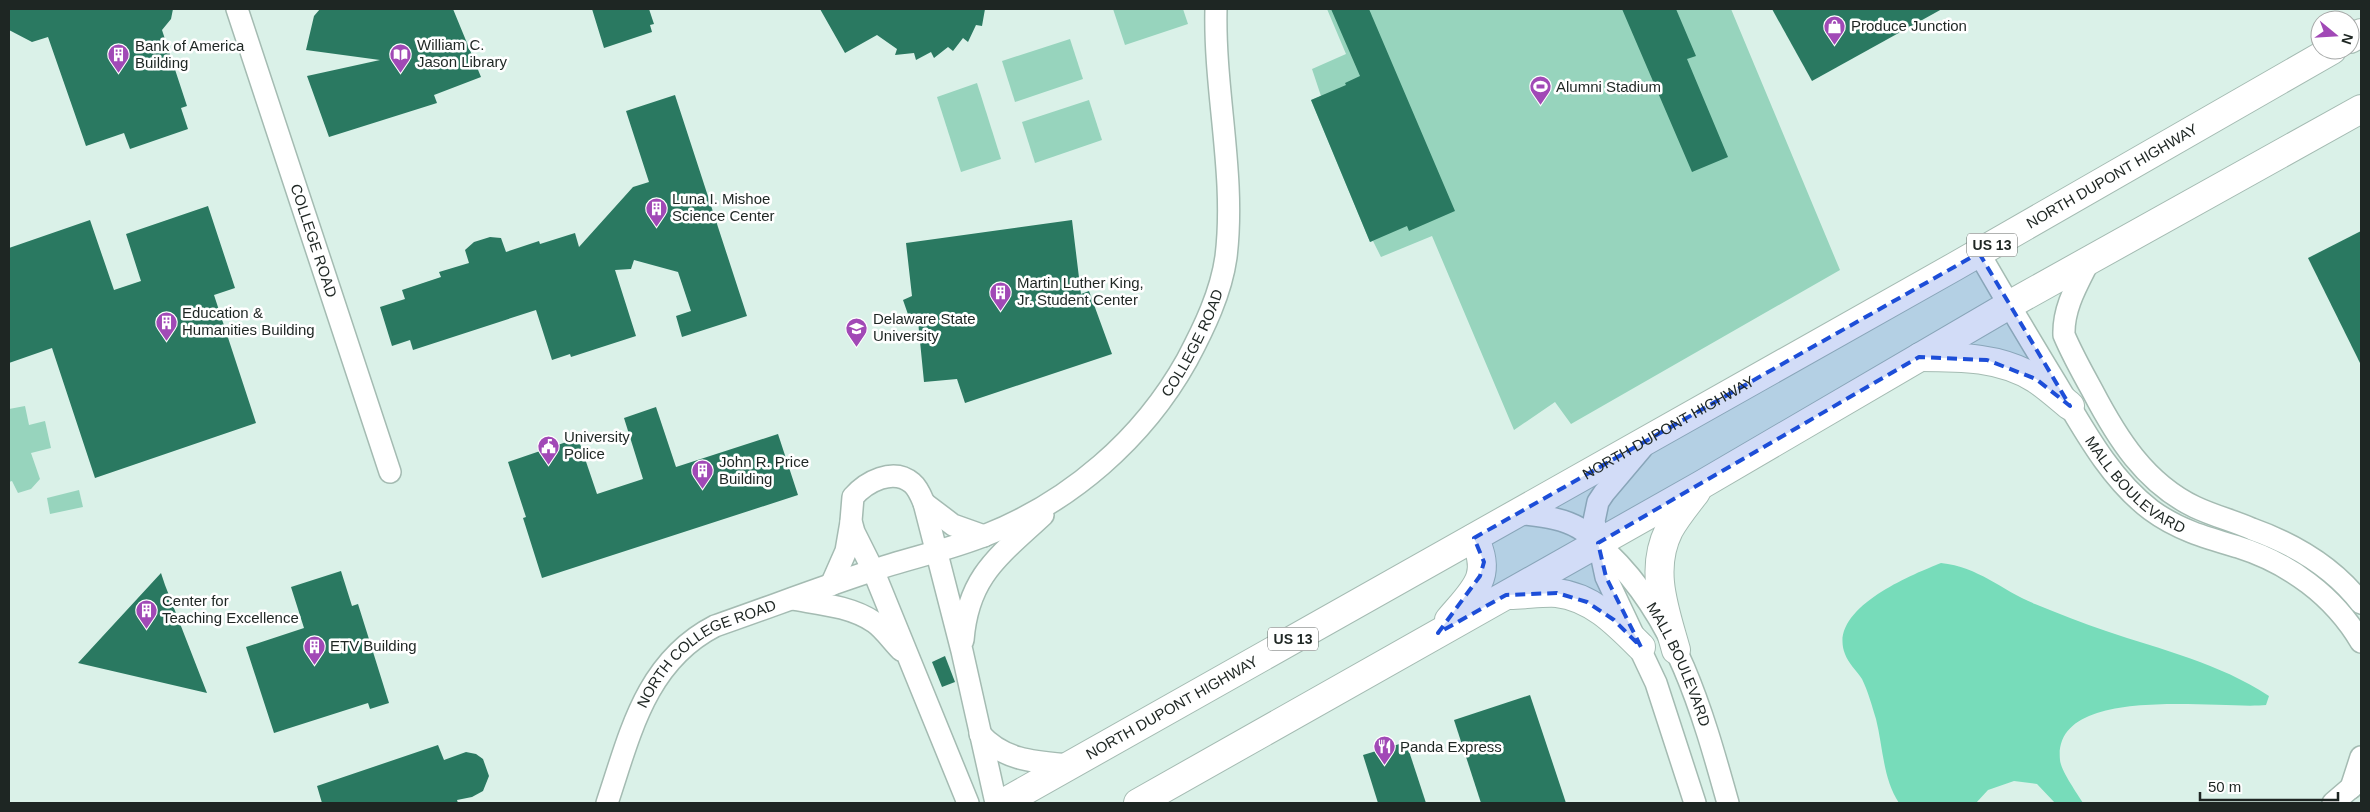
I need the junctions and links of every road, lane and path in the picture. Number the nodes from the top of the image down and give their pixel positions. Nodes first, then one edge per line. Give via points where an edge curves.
1 (237, 9) edge
2 (1216, 9) edge
3 (2315, 60) edge
4 (2361, 109) edge
5 (1979, 253) junction
6 (2089, 261) junction
7 (2009, 305) junction
8 (1919, 357) junction
9 (2070, 406) junction
10 (1652, 437) junction
11 (390, 472) dead end
12 (1701, 485) junction
13 (1062, 496) junction
14 (924, 504) junction
15 (1517, 513) junction
16 (851, 521) junction
17 (984, 536) junction
18 (1474, 538) junction
19 (1598, 543) junction
20 (936, 552) junction
21 (873, 570) junction
22 (831, 585) junction
23 (1506, 595) junction
24 (792, 599) junction
25 (2361, 603) edge
26 (1438, 633) junction
27 (2359, 642) edge
28 (1641, 647) junction
29 (1676, 650) junction
30 (962, 651) junction
31 (910, 660) junction
32 (980, 734) junction
33 (2361, 756) edge
34 (1070, 766) junction
35 (2356, 784) edge
36 (607, 803) edge
37 (968, 803) edge
38 (996, 803) edge
39 (1003, 803) edge
40 (1138, 803) edge
41 (1695, 803) edge
42 (1728, 803) edge
43 (2333, 803) edge

1 - 11 street, COLLEGE ROAD
2 - 13 street, COLLEGE ROAD via 1216,57 1229,198 1220,283 1198,340 1161,401 1112,455
3 - 5 highway, NORTH DUPONT HIGHWAY / US 13
4 - 6 highway
5 - 7 street, MALL BOULEVARD
5 - 10 highway, NORTH DUPONT HIGHWAY / US 13
6 - 7 highway
6 - 25 street, MALL BOULEVARD via 2070,300 2064,335 2113,430 2130,454 2160,485 2195,507 2273,537 2310,557 2346,584
7 - 8 highway
7 - 9 street, MALL BOULEVARD
8 - 9 highway via 1966,356 2018,370 2036,379
8 - 12 highway
9 - 27 street, MALL BOULEVARD via 2115,474 2151,509 2191,532 2262,556 2303,579 2341,612
10 - 15 highway, NORTH DUPONT HIGHWAY / US 13
10 - 19 street, MALL BOULEVARD via 1598,502 1594,521
12 - 19 highway
12 - 29 highway via 1670,529 1661,550 1660,595
13 - 17 street, COLLEGE ROAD
13 - 30 street via 984,572 976,585 964,623
14 - 16 street via 911,482 899,477 885,477 873,480 853,497
14 - 17 street via 953,526
14 - 20 street
15 - 18 highway, NORTH DUPONT HIGHWAY / US 13
15 - 19 street, MALL BOULEVARD via 1557,518 1580,528
16 - 21 street
16 - 22 street via 846,551
17 - 20 street, COLLEGE ROAD
18 - 26 highway via 1484,562 1476,587
18 - 34 highway, NORTH DUPONT HIGHWAY / US 13
19 - 23 highway
19 - 28 street, MALL BOULEVARD via 1606,577
19 - 29 street, MALL BOULEVARD via 1632,576
20 - 21 street
20 - 30 street
21 - 22 street, NORTH COLLEGE ROAD
21 - 31 street
22 - 24 street, NORTH COLLEGE ROAD
23 - 26 highway
23 - 28 highway via 1557,593 1587,602 1614,620
24 - 31 street via 861,614 876,623
24 - 36 street, NORTH COLLEGE ROAD via 701,633 663,670 650,687 640,709
26 - 40 highway
28 - 41 street, MALL BOULEVARD
29 - 42 street, MALL BOULEVARD via 1695,692
30 - 32 street
31 - 37 street
32 - 34 street via 990,745 1009,756
32 - 38 street
33 - 35 street
34 - 39 highway, NORTH DUPONT HIGHWAY / US 13
35 - 43 street

